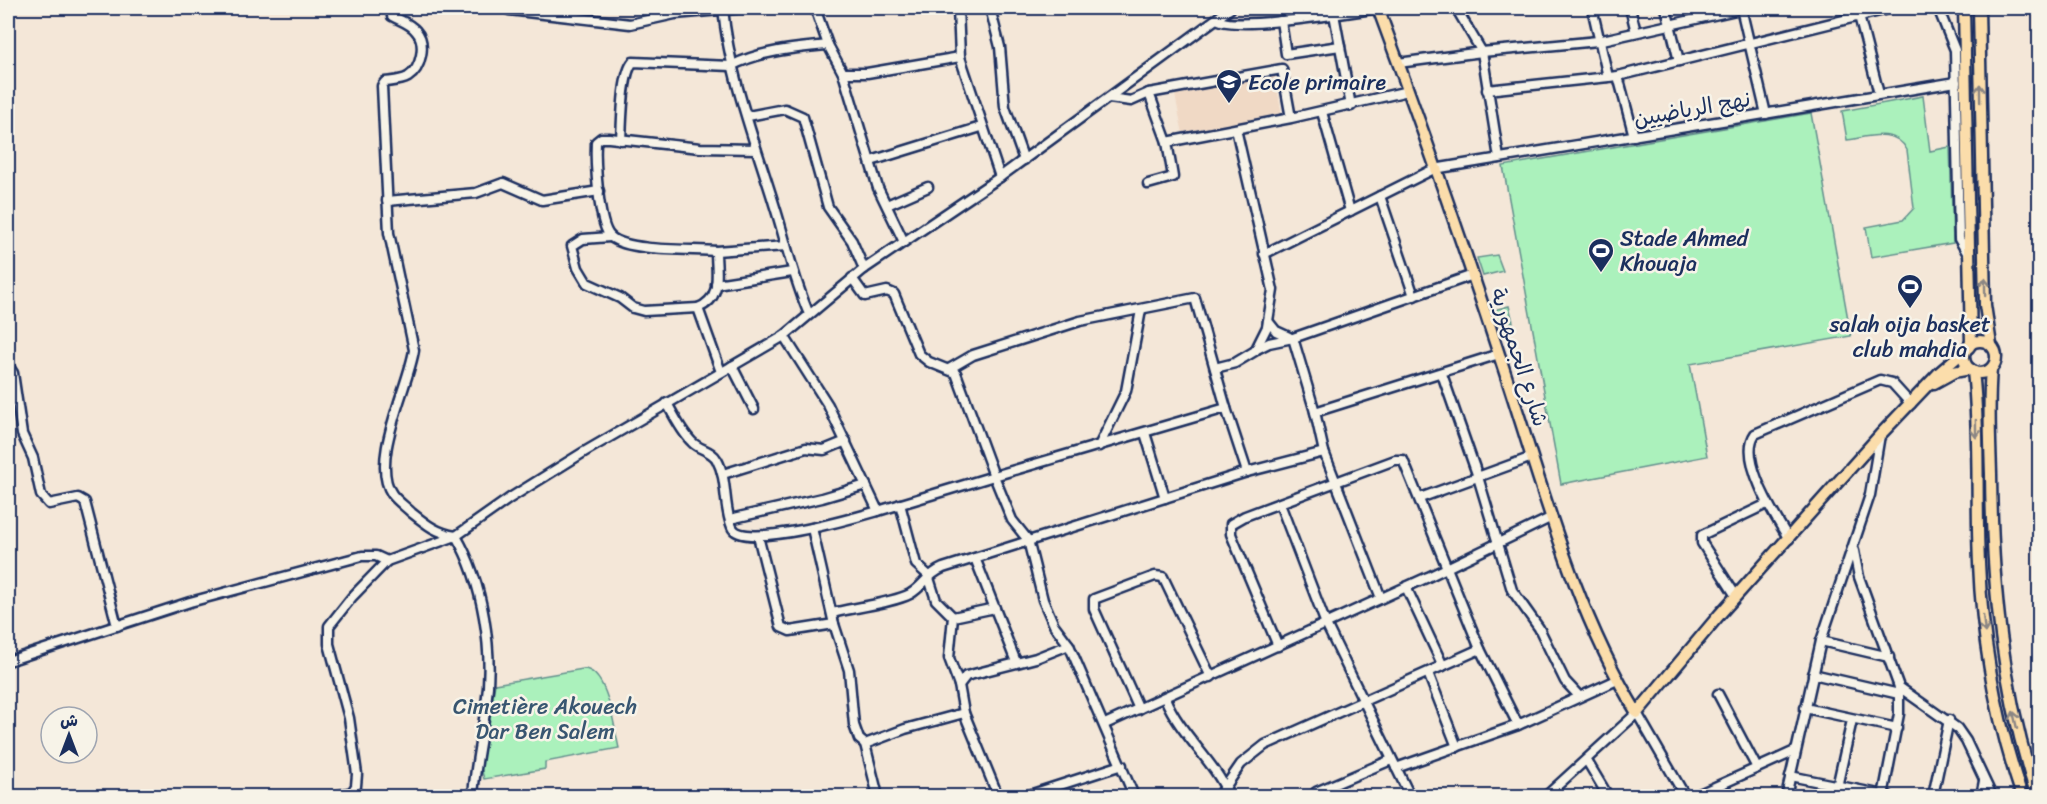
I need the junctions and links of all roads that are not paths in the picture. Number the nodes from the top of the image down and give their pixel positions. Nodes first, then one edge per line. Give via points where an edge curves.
1 (394, 8) edge
2 (744, 8) edge
3 (815, 8) edge
4 (958, 8) edge
5 (990, 8) edge
6 (1231, 8) edge
7 (1379, 8) edge
8 (1456, 8) edge
9 (1592, 8) edge
10 (1630, 8) edge
11 (1666, 8) edge
12 (1703, 8) edge
13 (1742, 8) edge
14 (1857, 8) edge
15 (1892, 8) edge
16 (1938, 8) edge
17 (1964, 8) edge
18 (1979, 8) edge
19 (723, 9) edge
20 (509, 10) dead end
21 (563, 12) edge
22 (1334, 14) junction
23 (1705, 17) junction
24 (1859, 18) junction
25 (1217, 19) junction
26 (1281, 21) junction
27 (1670, 25) junction
28 (1636, 32) junction
29 (1598, 41) junction
30 (1750, 44) junction
31 (828, 45) junction
32 (1340, 46) junction
33 (1482, 51) junction
34 (1286, 54) junction
35 (960, 57) junction
36 (1679, 61) junction
37 (1398, 63) junction
38 (731, 66) junction
39 (1282, 69) junction
40 (843, 73) junction
41 (1618, 76) junction
42 (1608, 77) junction
43 (1956, 82) junction
44 (1487, 90) junction
45 (1408, 91) junction
46 (1149, 93) junction
47 (1880, 94) junction
48 (1110, 98) junction
49 (1351, 106) junction
50 (1322, 111) junction
51 (1766, 114) junction
52 (748, 116) junction
53 (1291, 118) junction
54 (981, 127) junction
55 (1236, 129) junction
56 (1634, 136) junction
57 (621, 140) junction
58 (1167, 142) junction
59 (756, 149) junction
60 (1499, 158) junction
61 (1024, 160) junction
62 (871, 161) junction
63 (1434, 169) junction
64 (1000, 177) junction
65 (1148, 184) dead end
66 (928, 186) dead end
67 (599, 191) junction
68 (1380, 196) junction
69 (387, 201) junction
70 (886, 205) junction
71 (1350, 210) junction
72 (610, 237) junction
73 (904, 242) junction
74 (786, 246) junction
75 (716, 251) junction
76 (1264, 254) junction
77 (1970, 259) junction
78 (864, 269) junction
79 (792, 272) junction
80 (1473, 275) junction
81 (852, 278) junction
82 (716, 284) junction
83 (1414, 297) junction
84 (698, 308) junction
85 (1142, 310) junction
86 (809, 314) junction
87 (1268, 321) junction
88 (784, 336) junction
89 (1293, 338) junction
90 (1991, 345) junction
91 (1970, 346) junction
92 (1255, 351) junction
93 (1498, 354) junction
94 (8, 365) edge
95 (732, 366) junction
96 (1215, 368) junction
97 (949, 369) junction
98 (1991, 369) junction
99 (1971, 370) junction
100 (721, 372) junction
101 (1442, 374) junction
102 (1931, 384) junction
103 (667, 403) junction
104 (1911, 404) junction
105 (1226, 408) junction
106 (754, 409) dead end
107 (1315, 412) junction
108 (1145, 432) junction
109 (1880, 435) junction
110 (846, 441) junction
111 (1099, 446) junction
112 (1324, 452) junction
113 (1532, 457) junction
114 (1247, 472) junction
115 (723, 474) junction
116 (994, 476) junction
117 (1478, 477) junction
118 (1334, 482) junction
119 (866, 485) junction
120 (1165, 498) junction
121 (1420, 498) junction
122 (900, 504) junction
123 (1280, 504) junction
124 (1767, 504) junction
125 (878, 511) junction
126 (1552, 518) junction
127 (730, 519) junction
128 (812, 528) junction
129 (456, 536) junction
130 (758, 536) junction
131 (1789, 539) junction
132 (1028, 540) junction
133 (1499, 544) junction
134 (1853, 550) junction
135 (975, 558) junction
136 (387, 561) junction
137 (1449, 567) junction
138 (928, 575) junction
139 (1406, 587) junction
140 (1736, 596) junction
141 (1381, 598) junction
142 (995, 608) junction
143 (832, 613) junction
144 (953, 617) junction
145 (834, 624) junction
146 (1326, 624) junction
147 (117, 626) junction
148 (1821, 641) junction
149 (1069, 645) junction
150 (1278, 646) junction
151 (1480, 650) junction
152 (1889, 657) junction
153 (8, 661) edge
154 (1016, 662) junction
155 (1443, 666) junction
156 (1428, 673) junction
157 (1813, 674) junction
158 (1211, 677) junction
159 (1617, 680) junction
160 (959, 685) junction
161 (1624, 691) junction
162 (1899, 691) junction
163 (1654, 694) junction
164 (1719, 694) dead end
165 (1579, 696) junction
166 (1165, 698) junction
167 (1362, 703) junction
168 (1805, 708) junction
169 (1139, 709) junction
170 (964, 713) junction
171 (1637, 713) junction
172 (1852, 720) junction
173 (1949, 720) junction
174 (1106, 724) junction
175 (1518, 725) junction
176 (1897, 728) junction
177 (864, 744) junction
178 (1457, 747) junction
179 (1795, 751) junction
180 (1587, 761) junction
181 (1393, 764) junction
182 (1122, 765) junction
183 (1757, 768) junction
184 (1790, 776) junction
185 (1984, 780) junction
186 (1837, 787) junction
187 (1316, 792) dead end
188 (1227, 793) edge
189 (335, 796) edge
190 (473, 796) edge
191 (878, 796) edge
192 (998, 796) edge
193 (1026, 796) edge
194 (1134, 796) edge
195 (1219, 796) edge
196 (1410, 796) edge
197 (1546, 796) edge
198 (1608, 796) edge
199 (1685, 796) edge
200 (1695, 796) edge
201 (1786, 796) edge
202 (1835, 796) edge
203 (1885, 796) edge
204 (1933, 796) edge
205 (1981, 796) edge
206 (1992, 796) edge
207 (2022, 796) edge
208 (2037, 796) edge

1 - 69 street via 392,16 410,24 420,35 421,51 417,67 408,77 382,86
2 - 19 street
3 - 31 street
4 - 35 street
5 - 61 street via 1000,47 1005,107
6 - 25 street
7 - 22 street
7 - 37 main road, شارع الجمهورية
8 - 33 street
9 - 29 street
10 - 28 street
11 - 27 street
12 - 23 street
13 - 23 street
13 - 30 street
14 - 24 street
15 - 24 street
16 - 43 street via 1955,50
17 - 77 main road
90 -> 18 main road via 1985,305
19 - 21 street via 630,24
19 - 38 street
20 - 21 street
22 - 26 street
22 - 32 street
23 - 27 street
24 - 30 street
24 - 47 street
25 - 26 street via 1227,24
25 - 48 street
26 - 34 street
27 - 28 street
27 - 36 street
28 - 29 street
29 - 33 street
29 - 42 street
30 - 36 street
30 - 51 street
31 - 38 street via 792,48
31 - 40 street
32 - 34 street
32 - 49 street
33 - 37 street
33 - 44 street
34 - 39 street
35 - 40 street via 867,73
35 - 54 street
36 - 41 street
37 - 45 main road, شارع الجمهورية
38 - 52 street
38 - 57 street via 644,60 632,63
39 - 46 street
39 - 53 street
40 - 62 street
41 - 42 street
41 - 56 street
42 - 44 street
43 - 47 street, نهج الرياضيين
43 - 77 street via 1959,239
44 - 60 street
45 - 49 street
45 - 63 main road, شارع الجمهورية
46 - 48 street via 1131,100
46 - 58 street
47 - 51 street, نهج الرياضيين
48 - 61 street
49 - 50 street
50 - 53 street
50 - 71 street
51 - 56 street, نهج الرياضيين
52 - 59 street
52 - 78 street via 785,109 802,117 828,207 852,241
53 - 55 street
54 - 62 street
54 - 64 street
55 - 58 street
55 - 76 street
56 - 60 street, نهج الرياضيين
57 - 59 street
57 - 67 street via 605,138 596,142
58 - 65 street via 1174,174
59 - 74 street
60 - 63 street, نهج الرياضيين
61 - 64 street
62 - 70 street
63 - 68 street, نهج الرياضيين
63 - 80 main road, شارع الجمهورية
64 - 73 street
66 - 70 street
67 - 69 street via 542,200 503,183 476,193
67 - 72 street
68 - 71 street, نهج الرياضيين
68 - 83 street
69 - 129 street via 389,233 414,350 394,415 387,457 388,486 396,499 432,530
70 - 73 street
71 - 76 street, نهج الرياضيين
72 - 75 street via 630,245
72 - 84 street via 583,239 572,246 587,283 636,310
73 - 78 street
74 - 75 street
74 - 79 street
75 - 82 street
76 - 87 street via 1272,280
77 - 91 main road
78 - 81 street
79 - 82 street
79 - 86 street
80 - 83 street
80 - 93 main road, شارع الجمهورية
81 - 86 street
81 - 97 street via 865,296 887,291 894,294 919,354
82 - 84 street via 712,300
83 - 89 street
84 - 100 street
85 - 96 street via 1195,298
85 - 97 street via 1080,321 1018,339 973,355
85 - 111 street via 1126,391
86 - 88 street
87 - 89 street via 1276,331
87 - 92 street
88 - 95 street
88 - 110 street
89 - 92 street via 1269,343
89 - 107 street
90 - 91 main road via 1983,342
90 - 98 main road via 1996,357
91 - 99 main road via 1965,358
91 - 102 main road
92 - 96 street via 1235,363
93 - 101 street
93 - 113 main road, شارع الجمهورية
94 - 147 street via 13,373 20,425 41,495 49,504 78,498 85,502
95 - 100 street
95 - 106 street
96 - 105 street
97 - 116 street via 958,375
98 - 99 main road via 1980,373
208 -> 98 main road via 2016,725 1998,626 1992,530
99 - 102 main road via 1954,372
99 -> 207 main road via 1985,638 2007,746
100 - 103 street
101 - 107 street
101 - 117 street
102 - 104 main road
103 - 115 street via 690,440 717,459
103 - 129 street via 510,498
104 - 109 main road
104 - 124 street via 1892,383 1880,380 1755,434 1749,451
105 - 108 street
105 - 114 street
107 - 112 street
108 - 111 street
108 - 120 street
109 - 131 main road
109 - 134 street via 1870,495
110 - 115 street via 824,450 806,448
110 - 119 street
111 - 116 street
112 - 114 street
112 - 118 street
113 - 117 street
113 - 126 main road, شارع الجمهورية
114 - 120 street
115 - 127 street
116 - 122 street
116 - 132 street via 1012,519
117 - 121 street
117 - 133 street
118 - 121 street via 1400,459 1406,463
118 - 123 street
118 - 141 street
119 - 125 street
119 - 127 street
120 - 132 street
121 - 137 street
122 - 125 street
122 - 138 street via 916,564
123 - 146 street
123 - 150 street via 1235,520 1230,528
124 - 131 street
124 - 140 street via 1702,535 1702,543
125 - 128 street
126 - 133 street
126 - 159 main road, شارع الجمهورية
127 - 130 street via 735,531
128 - 130 street
128 - 143 street
129 - 136 street
129 - 190 street via 480,595 487,656 486,705
130 - 145 street via 782,627 790,630
131 - 140 main road
132 - 135 street
132 - 149 street via 1043,600
133 - 137 street
133 - 165 street via 1515,596 1539,628 1565,681
134 - 148 street
134 - 152 street via 1859,578
135 - 138 street
135 - 142 street
136 - 147 street via 372,555 352,558
136 - 189 street via 329,626 329,644 349,718 357,774 352,792
137 - 139 street
137 - 151 street
138 - 143 street via 906,596
138 - 144 street via 932,594
139 - 141 street
139 - 155 street
140 - 163 main road
141 - 146 street
142 - 144 street
142 - 154 street
143 - 145 street
144 - 160 street via 949,658
145 - 177 street via 851,680 854,725
146 - 150 street
146 - 167 street
147 - 153 street
148 - 152 street
148 - 157 street
149 - 154 street
149 - 174 street
150 - 158 street
151 - 155 street
151 - 175 street
152 - 162 street
154 - 160 street via 966,676
155 - 156 street
156 - 167 street
156 - 178 street
157 - 162 street
157 - 168 street
158 - 166 street
158 - 169 street via 1163,577 1155,576 1094,599 1094,609
159 - 161 main road, شارع الجمهورية
159 - 165 street
160 - 170 street
161 - 163 main road via 1637,697
161 - 171 main road, شارع الجمهورية
162 - 173 street
162 - 176 street
163 - 171 main road
164 - 183 street
165 - 175 street
166 - 169 street
166 - 188 street via 1192,745 1215,769
167 - 181 street
167 - 188 street via 1265,745 1240,765
168 - 172 street
168 - 179 street
169 - 174 street
170 - 177 street
170 - 192 street
171 - 180 street
171 - 199 street
172 - 176 street
172 - 186 street
173 - 185 street via 1966,741
173 - 204 street
174 - 182 street
175 - 178 street
176 - 203 street
177 - 191 street
178 - 181 street
179 - 183 street
179 - 184 street
180 - 197 street
180 - 198 street
181 - 187 street
181 - 196 street
182 - 193 street
182 - 194 street
183 - 200 street
184 - 186 street
184 - 201 street
185 - 205 street
185 - 206 street
186 - 202 street
186 - 203 street
188 - 195 street

